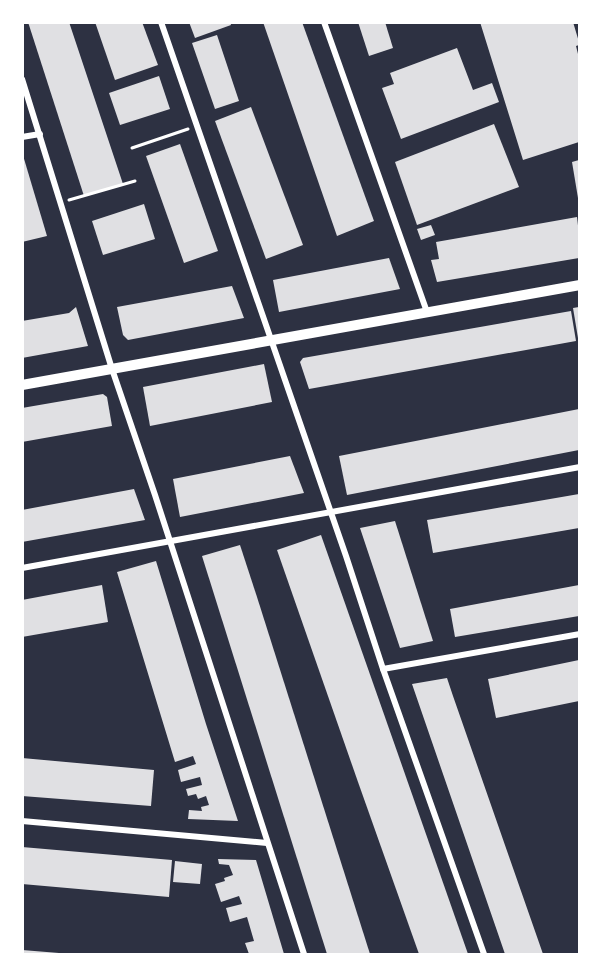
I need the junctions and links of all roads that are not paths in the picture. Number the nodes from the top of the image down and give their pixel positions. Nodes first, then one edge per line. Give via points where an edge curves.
1 (161, 22) edge
2 (324, 22) edge
3 (22, 80) edge
4 (40, 134) junction
5 (22, 137) edge
6 (579, 285) edge
7 (427, 312) junction
8 (270, 340) junction
9 (112, 369) junction
10 (22, 385) edge
11 (579, 467) edge
12 (332, 513) junction
13 (169, 541) junction
14 (22, 568) edge
15 (579, 634) edge
16 (382, 669) junction
17 (22, 821) edge
18 (267, 843) junction
19 (304, 954) edge
20 (484, 954) edge

1 - 8 street
2 - 7 street
3 - 4 street
4 - 5 street
4 - 9 street
6 - 7 main road
7 - 8 main road
8 - 9 main road
8 - 12 street
9 - 10 main road
9 - 13 street
11 - 12 street
12 - 13 street
12 - 16 street
13 - 14 street
13 - 18 street
15 - 16 street
16 - 20 street
17 - 18 street
18 - 19 street

